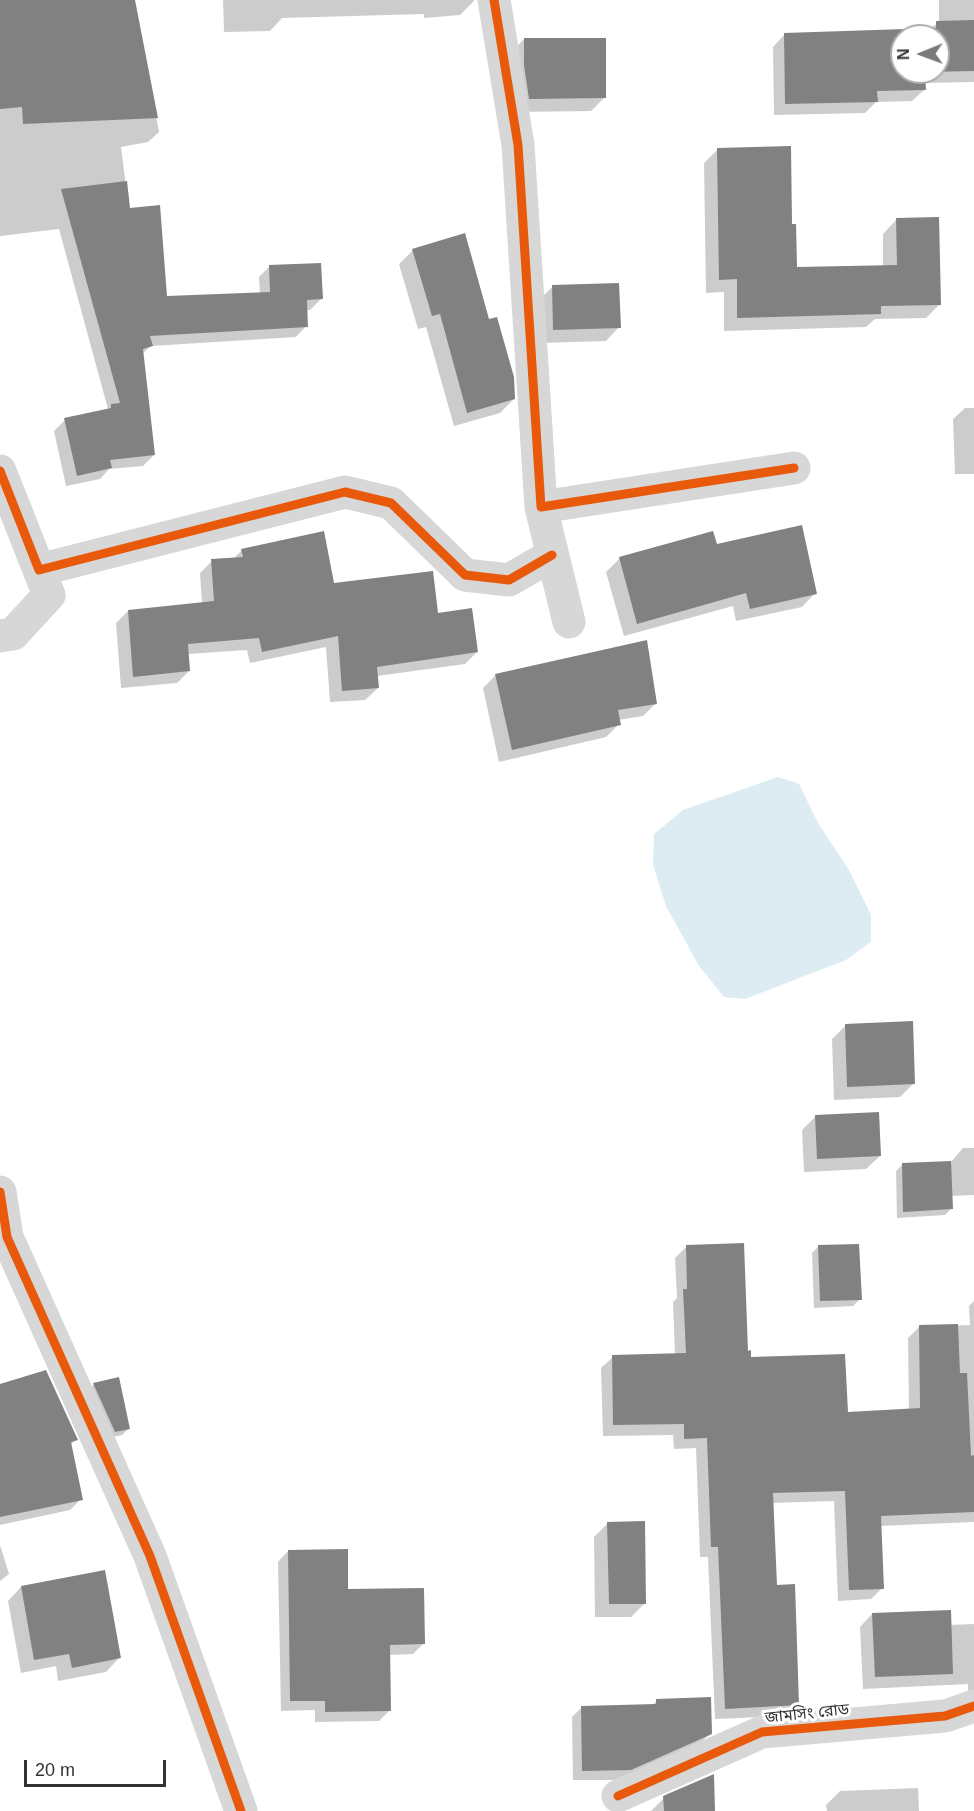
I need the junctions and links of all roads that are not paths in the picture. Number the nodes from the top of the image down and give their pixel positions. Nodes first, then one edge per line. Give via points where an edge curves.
1 (494, 0) edge
2 (794, 468) dead end
3 (0, 471) edge
4 (541, 507) junction
5 (552, 555) junction
6 (39, 570) junction
7 (569, 622) dead end
8 (0, 636) edge
9 (0, 1192) edge
10 (974, 1706) edge
11 (618, 1796) dead end
12 (241, 1811) edge

1 - 4 street via 518,145
2 - 4 street
3 - 6 street
4 - 5 street
5 - 6 street via 509,580 465,575 391,503 345,492
5 - 7 street
6 - 8 street via 49,595 13,634
9 - 12 street via 7,1237 150,1556
10 - 11 street, জামসিং রোড via 945,1716 762,1732

